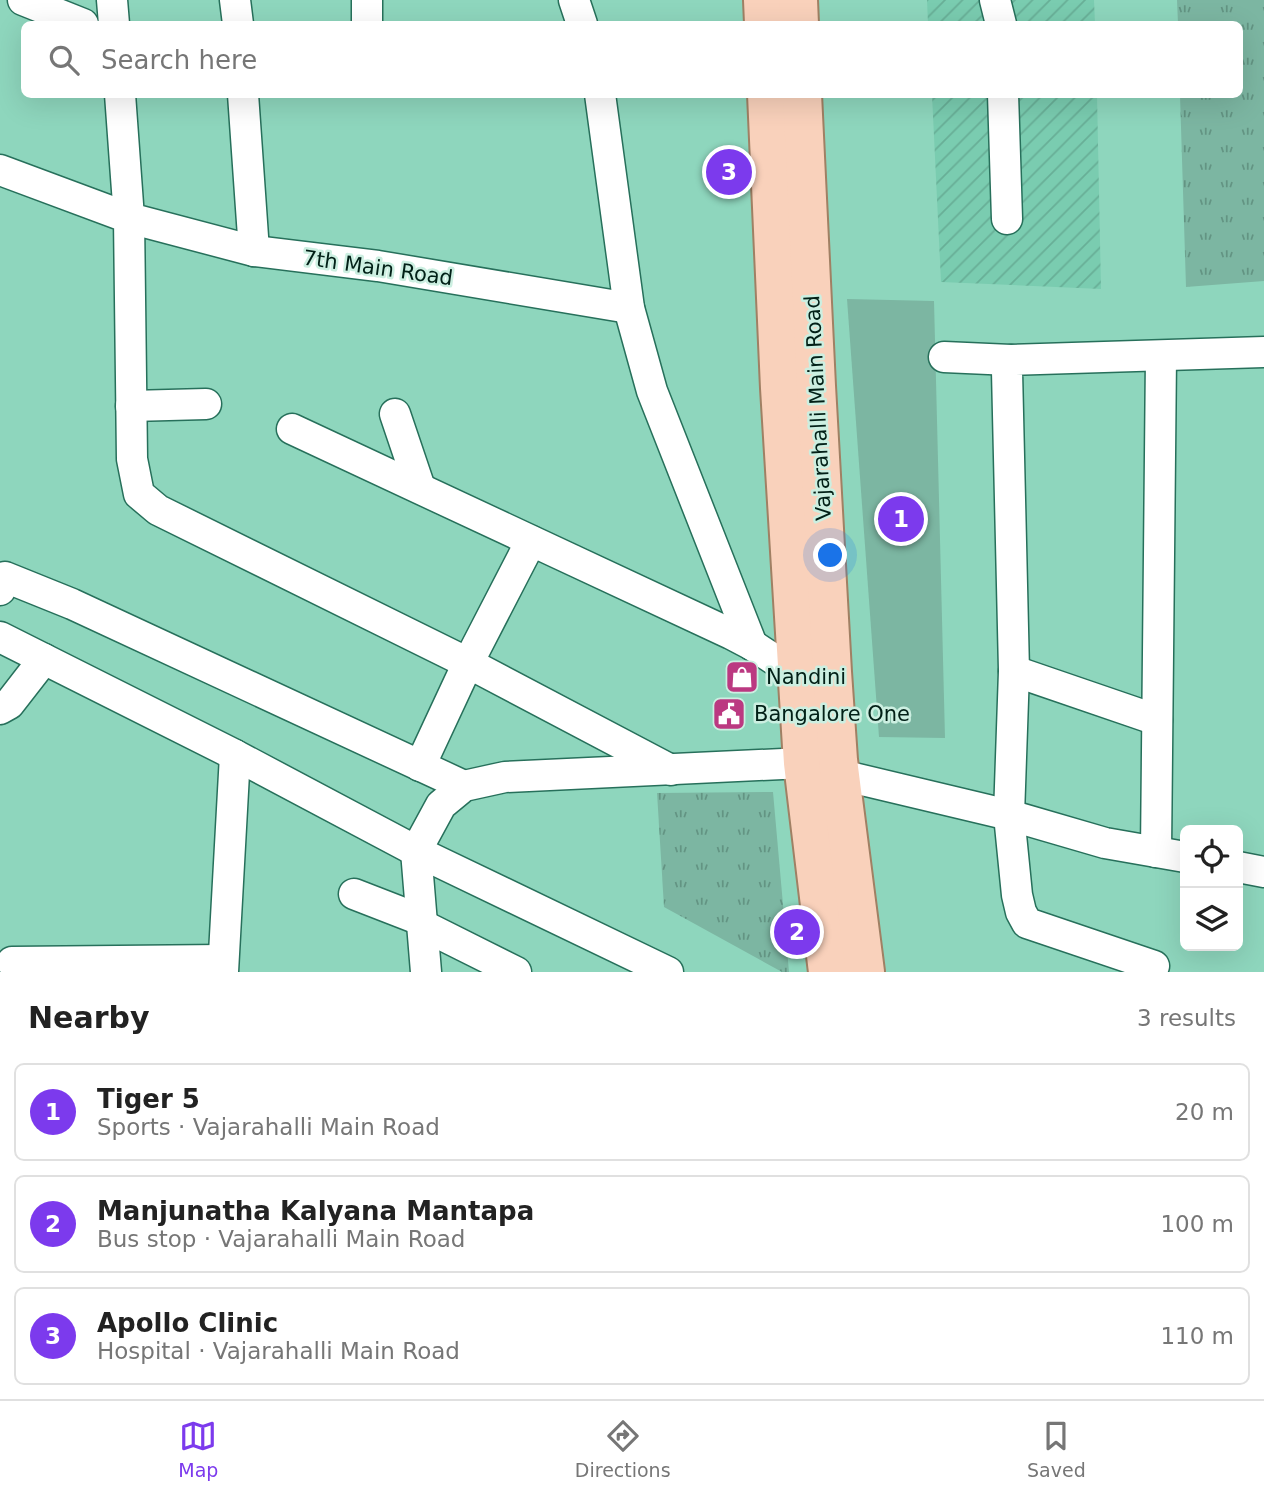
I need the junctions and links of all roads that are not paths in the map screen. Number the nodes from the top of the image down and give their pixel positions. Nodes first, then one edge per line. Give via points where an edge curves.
1 (23, 0) edge
2 (112, 0) edge
3 (235, 0) edge
4 (367, 0) edge
5 (574, 0) edge
6 (763, 0) edge
7 (798, 0) edge
8 (995, 0) edge
9 (76, 21) edge
10 (114, 21) edge
11 (238, 21) edge
12 (367, 21) edge
13 (581, 21) edge
14 (764, 21) edge
15 (799, 21) edge
16 (1000, 21) edge
17 (120, 98) edge
18 (243, 98) edge
19 (601, 98) edge
20 (767, 98) edge
21 (802, 98) edge
22 (1003, 98) edge
23 (0, 170) edge
24 (129, 218) junction
25 (1007, 219) dead end
26 (254, 251) junction
27 (629, 308) junction
28 (1264, 352) edge
29 (1161, 356) junction
30 (944, 357) dead end
31 (1011, 360) junction
32 (206, 404) dead end
33 (131, 406) junction
34 (395, 414) dead end
35 (292, 429) dead end
36 (420, 488) junction
37 (531, 541) junction
38 (2, 581) edge
39 (0, 637) edge
40 (752, 645) junction
41 (44, 659) junction
42 (468, 663) junction
43 (814, 669) junction
44 (1014, 671) junction
45 (0, 709) edge
46 (1157, 720) junction
47 (235, 755) junction
48 (803, 763) junction
49 (420, 766) junction
50 (671, 770) junction
51 (841, 775) junction
52 (464, 786) junction
53 (1009, 815) junction
54 (416, 851) junction
55 (1156, 852) junction
56 (1180, 856) edge
57 (1243, 868) edge
58 (1264, 872) edge
59 (354, 894) dead end
60 (422, 923) junction
61 (12, 962) dead end
62 (223, 966) edge
63 (1154, 967) dead end
64 (426, 972) edge
65 (516, 972) edge
66 (668, 972) edge
67 (828, 972) edge
68 (865, 972) edge

1 - 9 street
2 - 10 street
3 - 11 street
4 - 12 street
5 - 13 street
6 - 14 main road
7 - 15 main road
8 - 16 street
17 - 24 street
18 - 26 street
19 - 27 street
20 - 43 main road, Vajarahalli Main Road via 780,388
21 - 43 main road, Vajarahalli Main Road via 816,386
22 - 25 street
23 - 24 street, 7th Main Road
24 - 26 street, 7th Main Road
24 - 33 street
26 - 27 street, 7th Main Road via 378,266
27 - 40 street via 652,391
28 - 29 street
29 - 31 street
29 - 46 street
30 - 31 street
31 - 44 street via 1007,371
32 - 33 street
33 - 42 street via 132,459 139,494 158,510
34 - 36 street
35 - 36 street
36 - 37 street
37 - 40 street
37 - 42 street
38 - 49 street via 72,604
39 - 41 street
40 - 43 street via 778,662
41 - 45 street
41 - 47 street
42 - 49 street
42 - 50 street
43 - 48 main road, Vajarahalli Main Road
43 - 51 main road, Vajarahalli Main Road
44 - 46 street
44 - 53 street
46 - 55 street
47 - 54 street
47 - 62 street
48 - 50 street
48 - 51 street
48 - 67 main road, Vajarahalli Main Road
49 - 52 street
50 - 52 street via 505,777
51 - 53 street
51 - 68 main road, Vajarahalli Main Road
52 - 54 street via 442,805
53 - 55 street via 1105,843
53 - 63 street via 1017,895 1027,923
54 - 60 street
54 - 66 street
55 - 56 street
57 - 58 street
59 - 60 street
60 - 64 street
60 - 65 street
61 - 62 street

